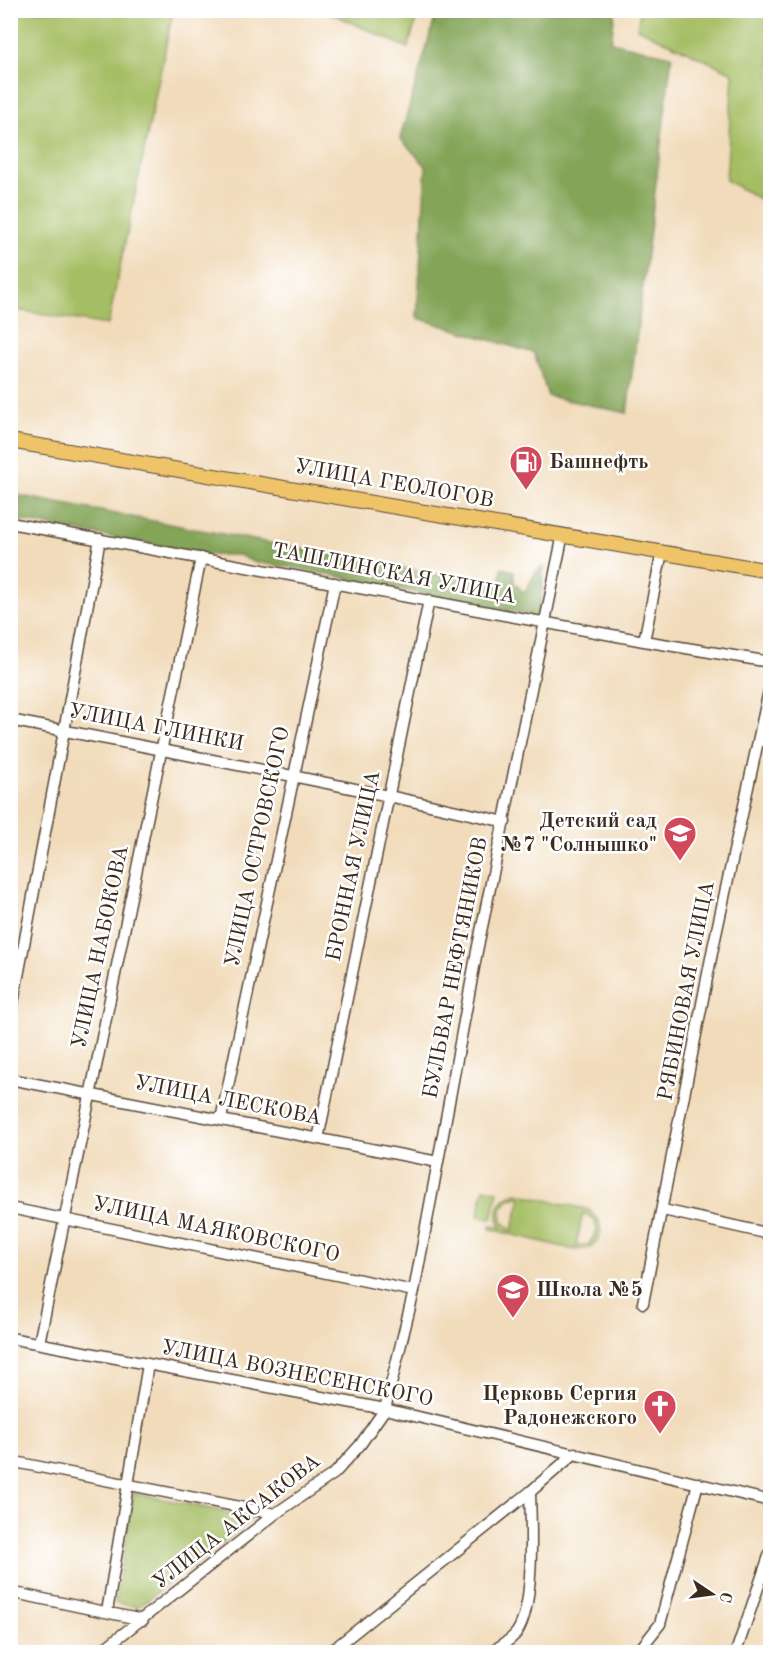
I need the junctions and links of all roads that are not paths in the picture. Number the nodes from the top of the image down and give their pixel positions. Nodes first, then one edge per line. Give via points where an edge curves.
1 (10, 441) edge
2 (10, 523) edge
3 (563, 534) junction
4 (100, 539) junction
5 (662, 552) junction
6 (201, 558) junction
7 (771, 571) edge
8 (335, 583) junction
9 (429, 600) junction
10 (545, 621) junction
11 (644, 641) junction
12 (771, 662) edge
13 (771, 686) edge
14 (10, 720) edge
15 (63, 730) junction
16 (162, 752) junction
17 (293, 774) junction
18 (389, 795) junction
19 (505, 822) junction
20 (10, 1019) edge
21 (10, 1079) edge
22 (90, 1093) junction
23 (221, 1119) junction
24 (318, 1139) junction
25 (438, 1162) junction
26 (10, 1208) edge
27 (663, 1210) junction
28 (63, 1218) junction
29 (771, 1234) edge
30 (414, 1291) junction
31 (643, 1303) dead end
32 (10, 1338) edge
33 (39, 1343) junction
34 (148, 1364) junction
35 (385, 1409) junction
36 (575, 1454) junction
37 (10, 1461) edge
38 (128, 1483) junction
39 (698, 1483) junction
40 (530, 1492) junction
41 (771, 1501) edge
42 (275, 1514) junction
43 (771, 1553) edge
44 (10, 1592) edge
45 (107, 1611) junction
46 (143, 1620) junction
47 (99, 1653) edge
48 (330, 1653) edge
49 (491, 1653) edge
50 (638, 1653) edge
51 (736, 1653) edge

1 - 3 main road, УЛИЦА ГЕОЛОГОВ
2 - 4 street, ТАШЛИНСКАЯ УЛИЦА
3 - 5 main road, УЛИЦА ГЕОЛОГОВ
3 - 10 street, БУЛЬВАР НЕФТЯНИКОВ
4 - 6 street, ТАШЛИНСКАЯ УЛИЦА
4 - 15 street
5 - 7 main road, УЛИЦА ГЕОЛОГОВ
5 - 11 street
6 - 8 street, ТАШЛИНСКАЯ УЛИЦА
6 - 16 street, УЛИЦА НАБОКОВА
8 - 9 street, ТАШЛИНСКАЯ УЛИЦА
8 - 17 street, УЛИЦА ОСТРОВСКОГО
9 - 10 street, ТАШЛИНСКАЯ УЛИЦА
9 - 18 street, БРОННАЯ УЛИЦА
10 - 11 street, ТАШЛИНСКАЯ УЛИЦА
10 - 19 street, БУЛЬВАР НЕФТЯНИКОВ
11 - 12 street, ТАШЛИНСКАЯ УЛИЦА
13 - 27 street, РЯБИНОВАЯ УЛИЦА via 713,948
14 - 15 street, УЛИЦА ГЛИНКИ
15 - 16 street, УЛИЦА ГЛИНКИ
15 - 20 street
16 - 17 street, УЛИЦА ГЛИНКИ
16 - 22 street, УЛИЦА НАБОКОВА
17 - 18 street, УЛИЦА ГЛИНКИ
17 - 23 street, УЛИЦА ОСТРОВСКОГО
18 - 19 street, УЛИЦА ГЛИНКИ
18 - 24 street, БРОННАЯ УЛИЦА
19 - 25 street, БУЛЬВАР НЕФТЯНИКОВ
21 - 22 street, УЛИЦА ЛЕСКОВА
22 - 23 street, УЛИЦА ЛЕСКОВА
22 - 28 street, УЛИЦА НАБОКОВА
23 - 24 street, УЛИЦА ЛЕСКОВА
24 - 25 street, УЛИЦА ЛЕСКОВА
25 - 30 street, БУЛЬВАР НЕФТЯНИКОВ
26 - 28 street, УЛИЦА МАЯКОВСКОГО
27 - 29 street
27 - 31 street, РЯБИНОВАЯ УЛИЦА
28 - 30 street, УЛИЦА МАЯКОВСКОГО
28 - 33 street, УЛИЦА НАБОКОВА
30 - 35 street, БУЛЬВАР НЕФТЯНИКОВ
32 - 33 street, УЛИЦА ВОЗНЕСЕНСКОГО
33 - 34 street, УЛИЦА ВОЗНЕСЕНСКОГО
34 - 35 street, УЛИЦА ВОЗНЕСЕНСКОГО
34 - 38 street
35 - 36 street, УЛИЦА ВОЗНЕСЕНСКОГО
35 - 42 street, УЛИЦА АКСАКОВА via 335,1473
36 - 39 street, УЛИЦА ВОЗНЕСЕНСКОГО
36 - 40 street
37 - 38 street
38 - 42 street
38 - 45 street
39 - 41 street, УЛИЦА ВОЗНЕСЕНСКОГО
39 - 50 street via 660,1624
40 - 48 street
40 - 49 street via 532,1555 524,1619 516,1634
42 - 46 street, УЛИЦА АКСАКОВА
43 - 51 street
44 - 45 street
45 - 46 street
46 - 47 street, УЛИЦА АКСАКОВА

